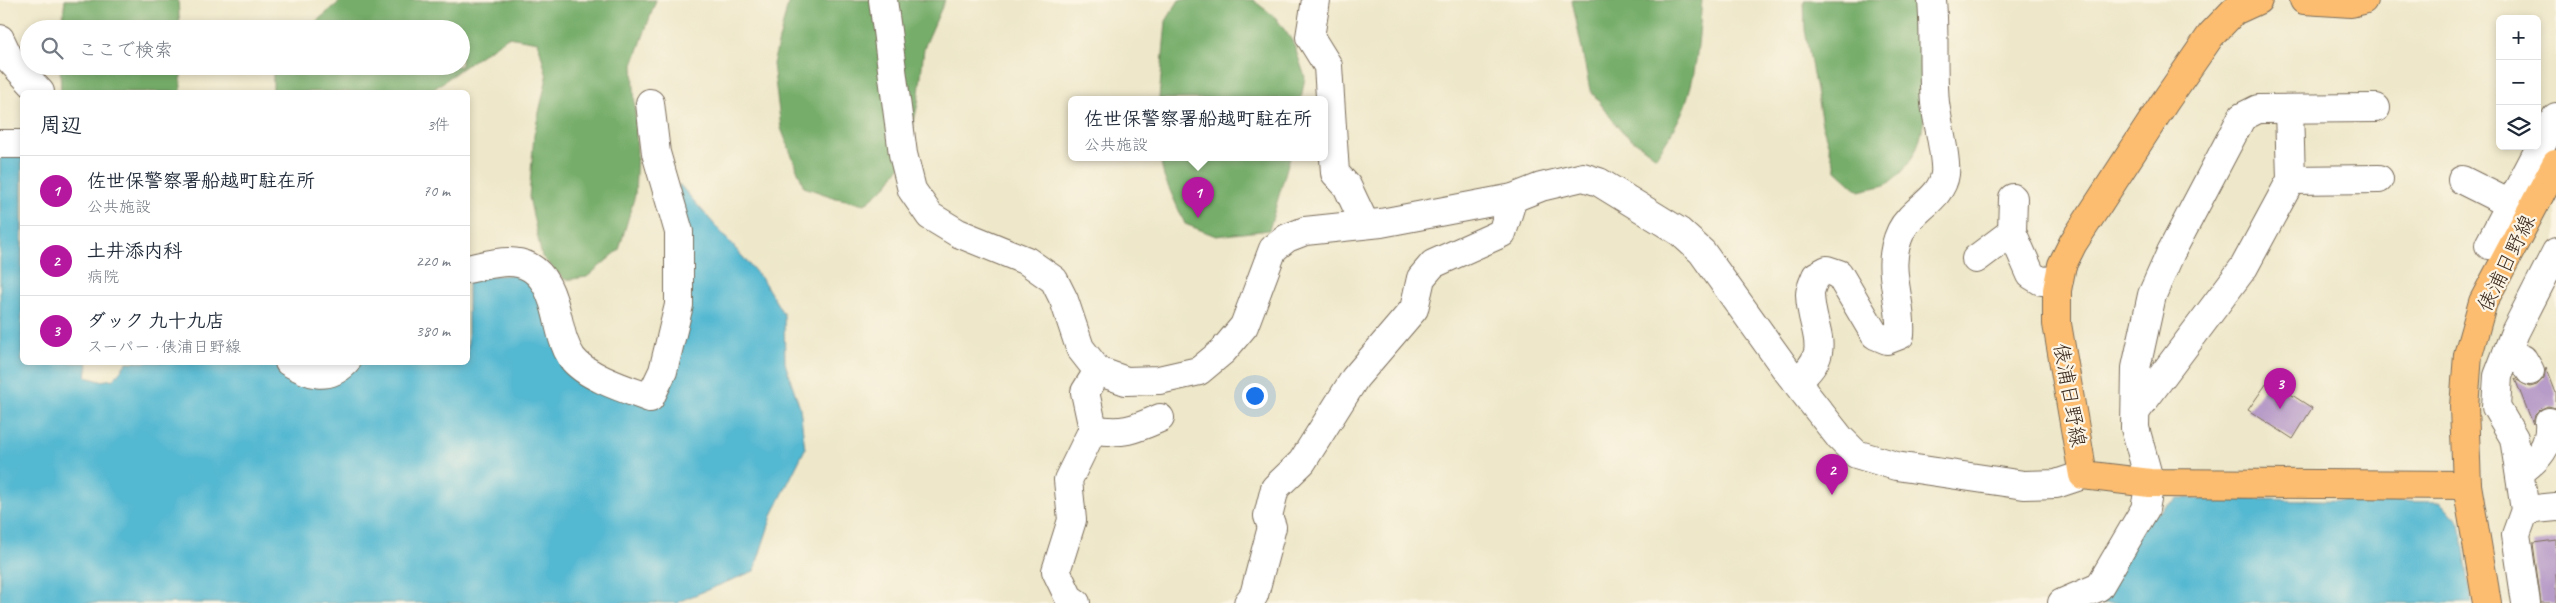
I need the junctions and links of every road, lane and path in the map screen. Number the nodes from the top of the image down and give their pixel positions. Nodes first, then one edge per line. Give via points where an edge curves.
1 (883, 0) edge
2 (1316, 0) edge
3 (1932, 0) edge
4 (2258, 0) edge
5 (2304, 0) edge
6 (2363, 0) edge
7 (0, 39) edge
8 (20, 71) edge
9 (24, 75) edge
10 (38, 90) edge
11 (650, 103) dead end
12 (2376, 108) dead end
13 (2289, 109) junction
14 (2556, 117) edge
15 (0, 144) edge
16 (20, 144) edge
17 (2556, 164) edge
18 (2379, 179) dead end
19 (2291, 180) junction
20 (2462, 180) dead end
21 (1512, 198) junction
22 (2013, 198) dead end
23 (2510, 204) junction
24 (1365, 224) junction
25 (2012, 232) junction
26 (2489, 245) dead end
27 (2556, 252) edge
28 (1976, 259) dead end
29 (470, 268) edge
30 (2059, 280) junction
31 (1846, 286) junction
32 (1843, 322) dead end
33 (2507, 353) junction
34 (294, 365) edge
35 (343, 365) edge
36 (1098, 371) junction
37 (2530, 371) dead end
38 (1796, 382) junction
39 (2136, 411) junction
40 (1160, 418) dead end
41 (2549, 422) dead end
42 (1093, 429) junction
43 (2520, 472) junction
44 (2084, 475) junction
45 (2150, 483) junction
46 (2467, 486) junction
47 (2556, 507) edge
48 (2525, 510) junction
49 (1076, 603) edge
50 (1248, 603) edge
51 (2062, 603) edge
52 (2487, 603) edge
53 (2526, 603) edge

1 - 36 street via 903,154 912,190 930,216 958,233 1027,262 1054,280 1080,348
2 - 24 street via 1310,37 1328,66 1336,173 1347,186
3 - 31 street via 1935,101 1945,175 1936,193 1902,229 1893,255 1900,335 1887,340 1875,335
4 - 30 main road, 俵浦日野線 via 2234,11 2206,43 2164,102 2073,243 2062,265
5 - 6 main road via 2351,3
7 - 8 street via 10,60
9 - 10 street
11 - 29 street via 656,153 679,232 679,305 662,371 650,398 603,380 574,360 563,342 553,300 543,277 525,264 500,260
12 - 13 street
13 - 19 street
13 - 39 street via 2258,110 2242,117 2171,252 2152,295 2136,368
14 - 23 street
15 - 16 street
17 - 46 main road, 俵浦日野線 via 2484,302 2468,355 2464,407
18 - 19 street
19 - 39 street via 2244,267
20 - 23 street
21 - 24 street
21 - 38 street via 1583,177 1599,182 1680,232 1702,252
21 - 50 street via 1502,233 1433,264 1422,278 1414,309 1355,378 1302,462 1275,488 1268,516 1272,527 1254,595
22 - 25 street
23 - 26 street
24 - 36 street via 1305,231 1287,238 1273,249 1244,326 1223,351 1199,371 1159,380 1126,380
25 - 28 street
25 - 30 street via 2032,275 2041,281
27 - 33 street
30 - 44 main road, 俵浦日野線 via 2057,324
31 - 32 street
31 - 38 street via 1839,274 1827,270 1816,276 1810,293 1820,349 1811,370
33 - 37 street via 2523,360
33 - 43 street via 2498,376 2496,407 2514,438
34 - 35 street via 308,374 323,374
36 - 42 street via 1085,392
38 - 44 street via 1856,454 1896,466 2024,485 2056,484
39 - 45 street via 2135,428
40 - 42 street via 1128,432
41 - 43 street via 2550,435 2545,449
42 - 49 street via 1068,480 1072,520 1056,571 1069,598
43 - 48 street
44 - 45 main road, 俵浦日野線
45 - 46 main road, 俵浦日野線
45 - 51 street via 2145,509 2100,587
46 - 52 main road, 俵浦日野線
47 - 48 street
48 - 53 street via 2516,535

